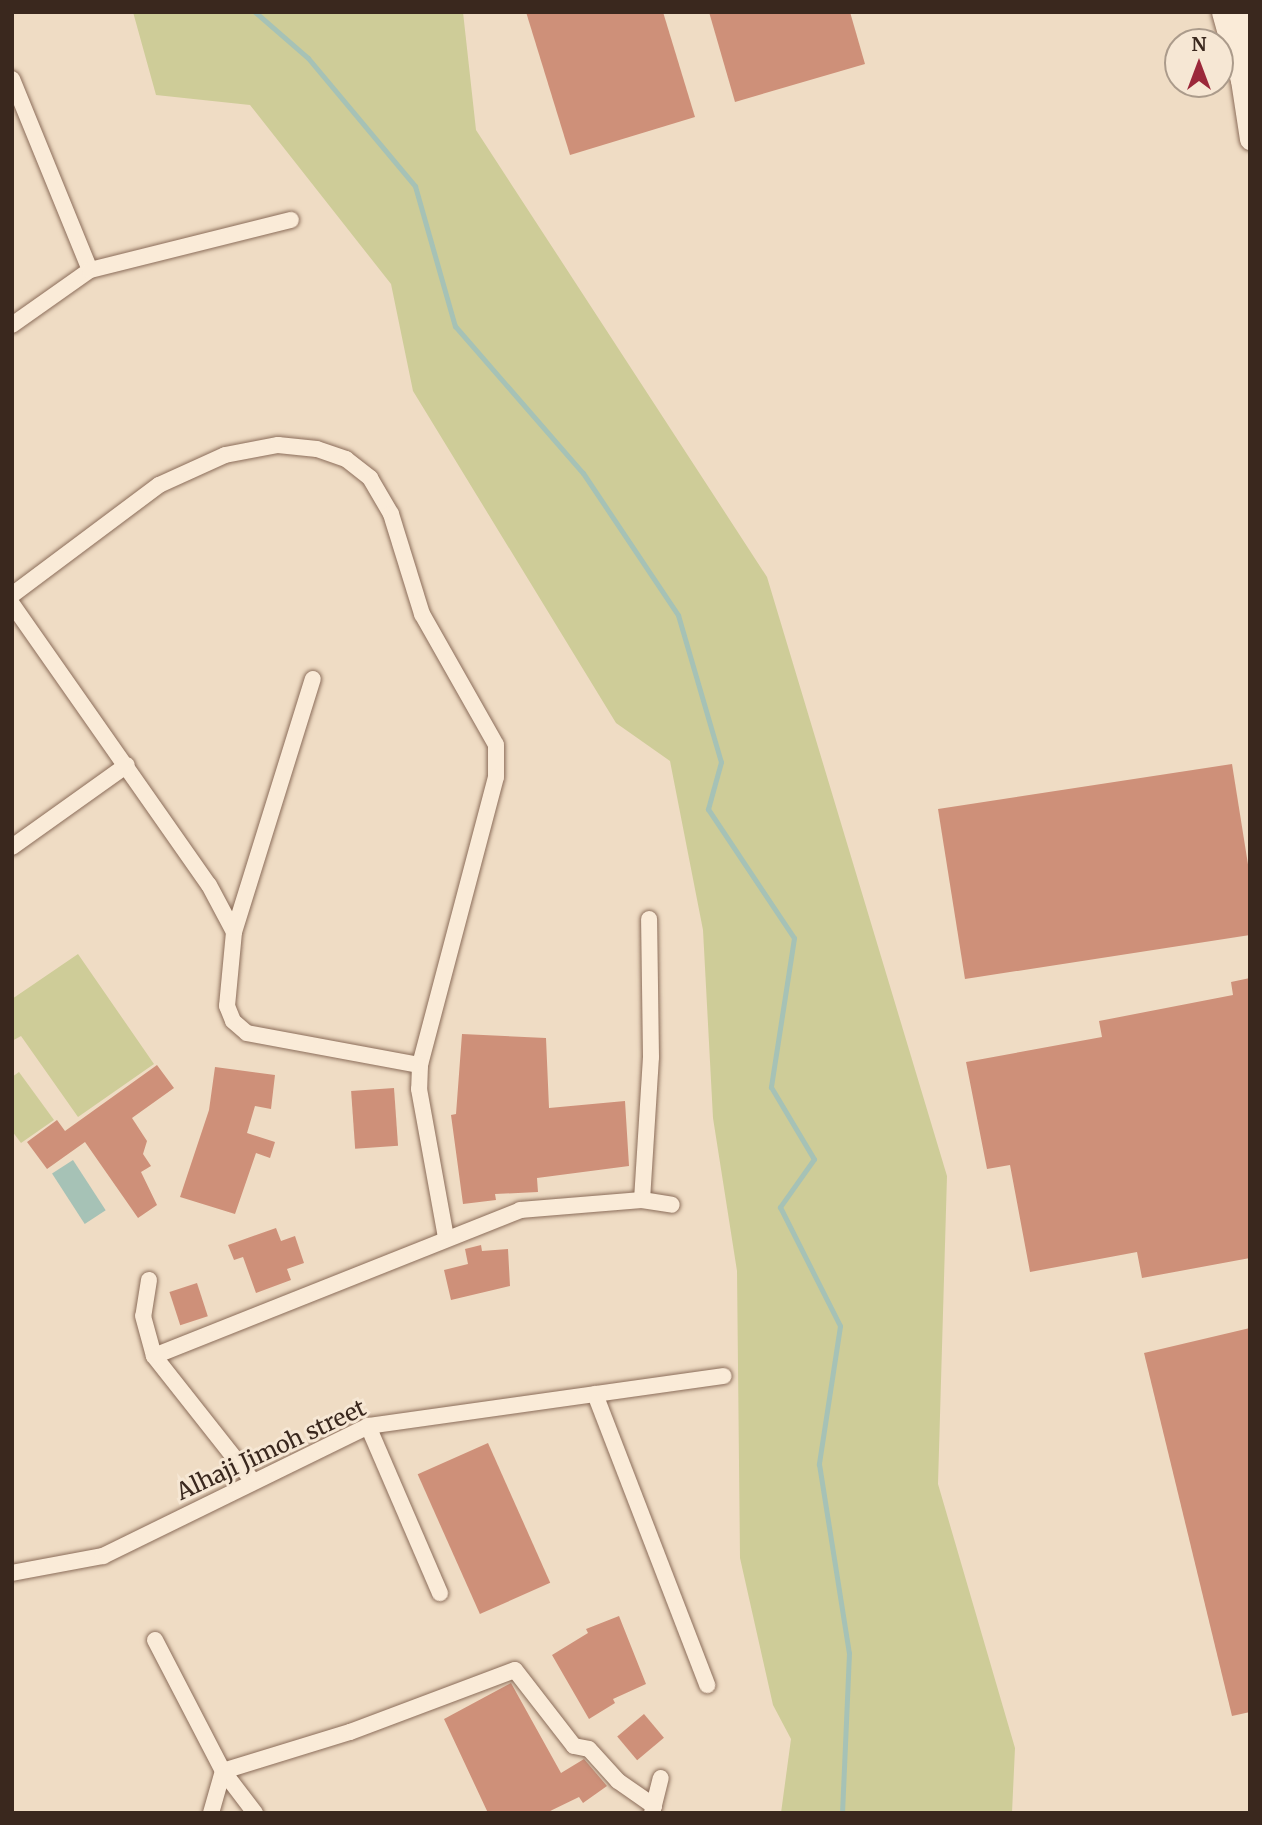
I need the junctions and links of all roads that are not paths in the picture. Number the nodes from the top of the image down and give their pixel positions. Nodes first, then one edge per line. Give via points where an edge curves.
1 (1222, 12) edge
2 (1240, 12) edge
3 (12, 79) edge
4 (1241, 80) junction
5 (1250, 139) edge
6 (291, 220) dead end
7 (90, 270) junction
8 (12, 325) edge
9 (12, 594) edge
10 (12, 604) edge
11 (313, 679) dead end
12 (127, 765) junction
13 (12, 847) edge
14 (649, 919) dead end
15 (233, 932) junction
16 (421, 1065) junction
17 (642, 1200) junction
18 (672, 1205) dead end
19 (446, 1238) junction
20 (149, 1280) dead end
21 (154, 1356) junction
22 (724, 1376) dead end
23 (595, 1394) junction
24 (368, 1426) junction
25 (252, 1480) junction
26 (12, 1573) edge
27 (440, 1593) dead end
28 (155, 1640) dead end
29 (707, 1685) dead end
30 (223, 1771) junction
31 (661, 1778) dead end
32 (653, 1809) edge
33 (211, 1813) edge
34 (255, 1813) edge

1 - 4 main road
2 - 4 main road via 1246,42
3 - 7 street
4 - 5 main road
6 - 7 street
7 - 8 street
9 - 16 street via 159,485 225,455 278,445 317,449 346,459 370,478 391,514 422,614 496,745 496,776
10 - 12 street
11 - 15 street
12 - 13 street
12 - 15 street via 209,885
14 - 17 street via 651,1057
15 - 16 street via 227,1006 233,1021 247,1033
16 - 19 street via 419,1089
17 - 18 street
17 - 19 street via 520,1210
19 - 21 street
20 - 21 street via 143,1316
21 - 25 street
22 - 23 street, Alhaji Jimoh street
23 - 24 street, Alhaji Jimoh street
23 - 29 street
24 - 25 street, Alhaji Jimoh street
24 - 27 street
25 - 26 street, Alhaji Jimoh street via 103,1556
28 - 30 street
30 - 32 street via 516,1670 574,1746 589,1749 618,1781
30 - 33 street
30 - 34 street
31 - 32 street

